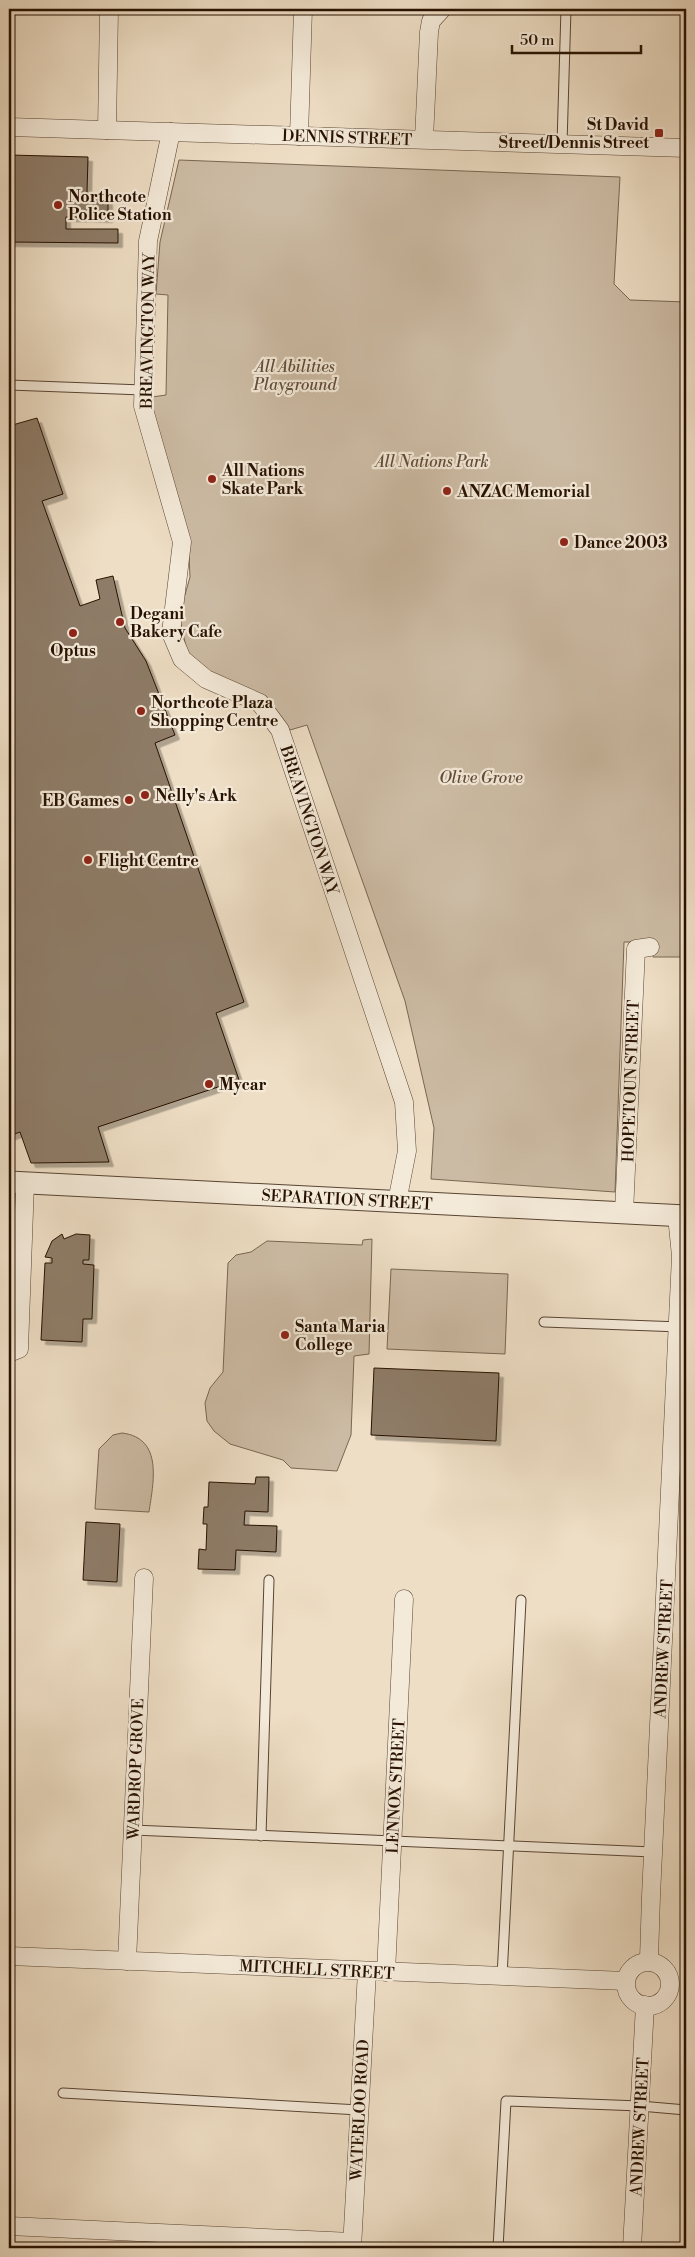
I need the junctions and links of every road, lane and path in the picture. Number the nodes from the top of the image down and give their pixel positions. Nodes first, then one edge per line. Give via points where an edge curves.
1 (109, 9) edge
2 (302, 9) edge
3 (442, 9) edge
4 (566, 9) edge
5 (9, 126) edge
6 (107, 130) junction
7 (171, 132) junction
8 (299, 136) junction
9 (424, 139) junction
10 (562, 144) junction
11 (686, 148) edge
12 (9, 385) edge
13 (143, 390) junction
14 (637, 947) dead end
15 (17, 1182) edge
16 (397, 1202) junction
17 (624, 1213) junction
18 (682, 1216) edge
19 (544, 1322) dead end
20 (682, 1327) edge
21 (9, 1353) edge
22 (144, 1578) dead end
23 (269, 1580) dead end
24 (404, 1600) dead end
25 (520, 1600) dead end
26 (133, 1830) junction
27 (261, 1836) junction
28 (392, 1842) junction
29 (509, 1847) junction
30 (653, 1852) junction
31 (9, 1956) edge
32 (127, 1961) junction
33 (651, 1962) junction
34 (366, 1971) junction
35 (386, 1972) junction
36 (502, 1977) junction
37 (626, 1981) junction
38 (678, 1983) edge
39 (645, 2005) junction
40 (63, 2093) dead end
41 (640, 2106) junction
42 (359, 2110) junction
43 (686, 2110) edge
44 (9, 2226) edge
45 (352, 2245) edge
46 (498, 2248) edge
47 (632, 2248) edge

1 - 6 street
2 - 8 street
3 - 9 street via 431,21 429,32
4 - 10 lane
5 - 6 street, DENNIS STREET
6 - 7 street, DENNIS STREET
7 - 8 street, DENNIS STREET
7 - 13 street, BREAVINGTON WAY via 148,241
8 - 9 street, DENNIS STREET
9 - 10 street, DENNIS STREET
10 - 11 street, DENNIS STREET
12 - 13 lane
13 - 16 street, BREAVINGTON WAY via 143,406 182,542 171,633 182,659 206,679 260,704 280,730 404,1102 407,1151
14 - 17 street, HOPETOUN STREET
15 - 16 street, SEPARATION STREET
15 - 21 street via 19,1349
16 - 17 street, SEPARATION STREET
17 - 18 street, SEPARATION STREET
18 - 20 street, ANDREW STREET
19 - 20 lane
20 - 30 street, ANDREW STREET
22 - 26 street, WARDROP GROVE
23 - 27 lane
24 - 28 street, LENNOX STREET
25 - 29 lane
26 - 27 lane
26 - 32 street, WARDROP GROVE
27 - 28 lane
28 - 29 lane
28 - 35 street, LENNOX STREET
29 - 30 lane
29 - 36 lane
30 - 33 street, ANDREW STREET
31 - 32 street, MITCHELL STREET
32 - 34 street, MITCHELL STREET
33 - 37 street via 633,1968
33 - 38 street
34 - 35 street, MITCHELL STREET
34 - 42 street, WATERLOO ROAD
35 - 36 street, MITCHELL STREET
36 - 37 street, MITCHELL STREET
37 - 39 street via 632,1999
38 - 39 street via 660,2002
39 - 41 street, ANDREW STREET
40 - 42 lane
41 - 43 lane
41 - 46 lane via 506,2101
41 - 47 street, ANDREW STREET
42 - 45 street, WATERLOO ROAD
44 - 45 street

